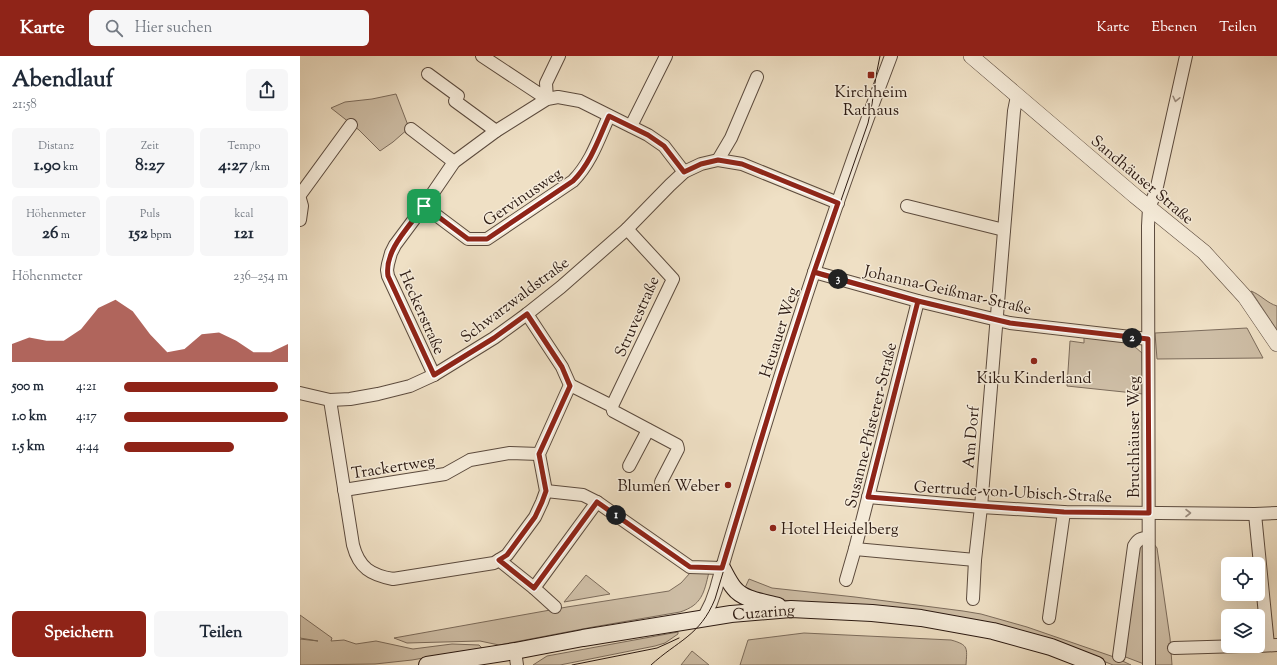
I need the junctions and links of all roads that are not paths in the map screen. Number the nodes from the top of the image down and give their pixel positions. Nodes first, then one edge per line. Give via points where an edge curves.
1 (482, 56) edge
2 (559, 56) edge
3 (666, 56) edge
4 (891, 56) edge
5 (971, 56) edge
6 (1185, 59) edge
7 (428, 74) dead end
8 (757, 77) dead end
9 (1017, 96) junction
10 (547, 99) junction
11 (609, 116) junction
12 (351, 125) dead end
13 (631, 126) junction
14 (411, 129) dead end
15 (496, 131) junction
16 (718, 160) junction
17 (454, 162) junction
18 (684, 172) junction
19 (300, 195) edge
20 (300, 199) edge
21 (838, 203) junction
22 (424, 206) junction
23 (908, 206) dead end
24 (1149, 208) junction
25 (300, 220) edge
26 (627, 229) junction
27 (1004, 230) junction
28 (814, 272) junction
29 (918, 301) junction
30 (527, 314) junction
31 (996, 320) junction
32 (1148, 339) junction
33 (1277, 344) edge
34 (434, 375) junction
35 (570, 386) junction
36 (300, 393) edge
37 (330, 400) junction
38 (612, 406) junction
39 (648, 430) junction
40 (539, 454) junction
41 (629, 466) dead end
42 (661, 482) dead end
43 (344, 490) junction
44 (546, 491) junction
45 (868, 497) junction
46 (597, 502) junction
47 (981, 506) junction
48 (1064, 512) junction
49 (1149, 513) junction
50 (1277, 513) edge
51 (1255, 514) junction
52 (1148, 538) junction
53 (855, 549) junction
54 (499, 560) junction
55 (975, 560) junction
56 (722, 568) junction
57 (846, 580) dead end
58 (534, 588) junction
59 (973, 599) dead end
60 (555, 607) dead end
61 (791, 609) junction
62 (1049, 618) dead end
63 (703, 619) junction
64 (1268, 645) edge
65 (1221, 647) edge
66 (1174, 648) dead end
67 (1119, 656) dead end
68 (516, 658) edge
69 (1149, 659) edge
70 (427, 665) edge
71 (1097, 665) edge

1 - 10 street
2 - 10 street via 546,83
3 - 13 street
4 - 21 street, Heuauer Weg
5 - 9 street, Sandhäuser Straße
6 -> 24 street, Bruchhäuser Weg via 1156,191
7 - 15 street via 458,96 455,101
8 - 16 street via 731,138
9 - 24 street, Sandhäuser Straße
9 - 27 street, Am Dorf
10 - 11 street via 558,97 580,101
10 - 15 street, Heckerstraße
11 - 13 street
11 - 22 street, Gervinusweg via 580,174 487,239 468,239
12 - 19 street
13 - 18 street via 664,146
14 - 17 street
15 - 17 street, Heckerstraße
16 - 18 street, Schwarzwaldstraße
16 - 21 street, Schwarzwaldstraße via 742,164
17 - 22 street, Heckerstraße
18 - 26 street, Schwarzwaldstraße
20 - 25 street
21 - 28 street, Heuauer Weg
22 - 34 street, Heckerstraße via 390,253 387,270
23 - 27 street
24 - 32 street, Bruchhäuser Weg
24 - 33 street, Sandhäuser Straße via 1204,252 1245,297
26 - 30 street, Schwarzwaldstraße
26 - 38 street, Struvestraße via 673,279
27 - 31 street, Am Dorf
28 - 29 street, Johanna-Geißmar-Straße
28 - 56 street, Heuauer Weg
29 - 31 street, Johanna-Geißmar-Straße
29 - 45 street, Susanne-Pfisterer-Straße
30 - 34 street, Schwarzwaldstraße
30 - 35 street via 562,367
31 - 32 street, Johanna-Geißmar-Straße
31 - 47 street, Am Dorf
32 - 49 street, Bruchhäuser Weg
34 - 37 street, Schwarzwaldstraße via 410,386 378,394
35 - 38 street
35 - 40 street
36 - 37 street, Schwarzwaldstraße
37 - 43 street
38 - 39 street via 613,411
39 - 41 street
39 - 42 street via 677,445 678,449
40 - 43 street, Trackertweg via 510,454 470,460 445,474
40 - 44 street
43 - 54 street via 355,553 364,568 379,577 393,580 494,563
44 - 46 street via 583,494
44 - 54 street via 535,517 507,555
45 - 47 street, Gertrude-von-Ubisch-Straße
45 - 53 street, Susanne-Pfisterer-Straße
46 - 56 street via 690,567
46 - 58 street
47 - 48 street, Gertrude-von-Ubisch-Straße
47 - 55 street, Am Dorf
48 - 49 street, Gertrude-von-Ubisch-Straße
48 - 62 street
49 -> 51 street, Gertrude-von-Ubisch-Straße
49 - 52 street, Bruchhäuser Weg
50 - 51 street, Gertrude-von-Ubisch-Straße
51 - 64 street
52 - 67 street via 1142,538 1134,546
52 - 69 street, Bruchhäuser Weg
53 - 55 street
53 - 57 street, Susanne-Pfisterer-Straße
54 - 58 street
55 - 59 street, Am Dorf
56 - 61 main road via 734,589 744,596
56 - 63 street, Heuauer Weg
58 - 60 street
61 - 63 main road, Cuzaring via 737,613
61 - 71 main road, Cuzaring via 921,618 993,631 1051,647
63 - 68 main road, Cuzaring via 675,622
65 - 66 street
68 - 70 main road, Cuzaring

